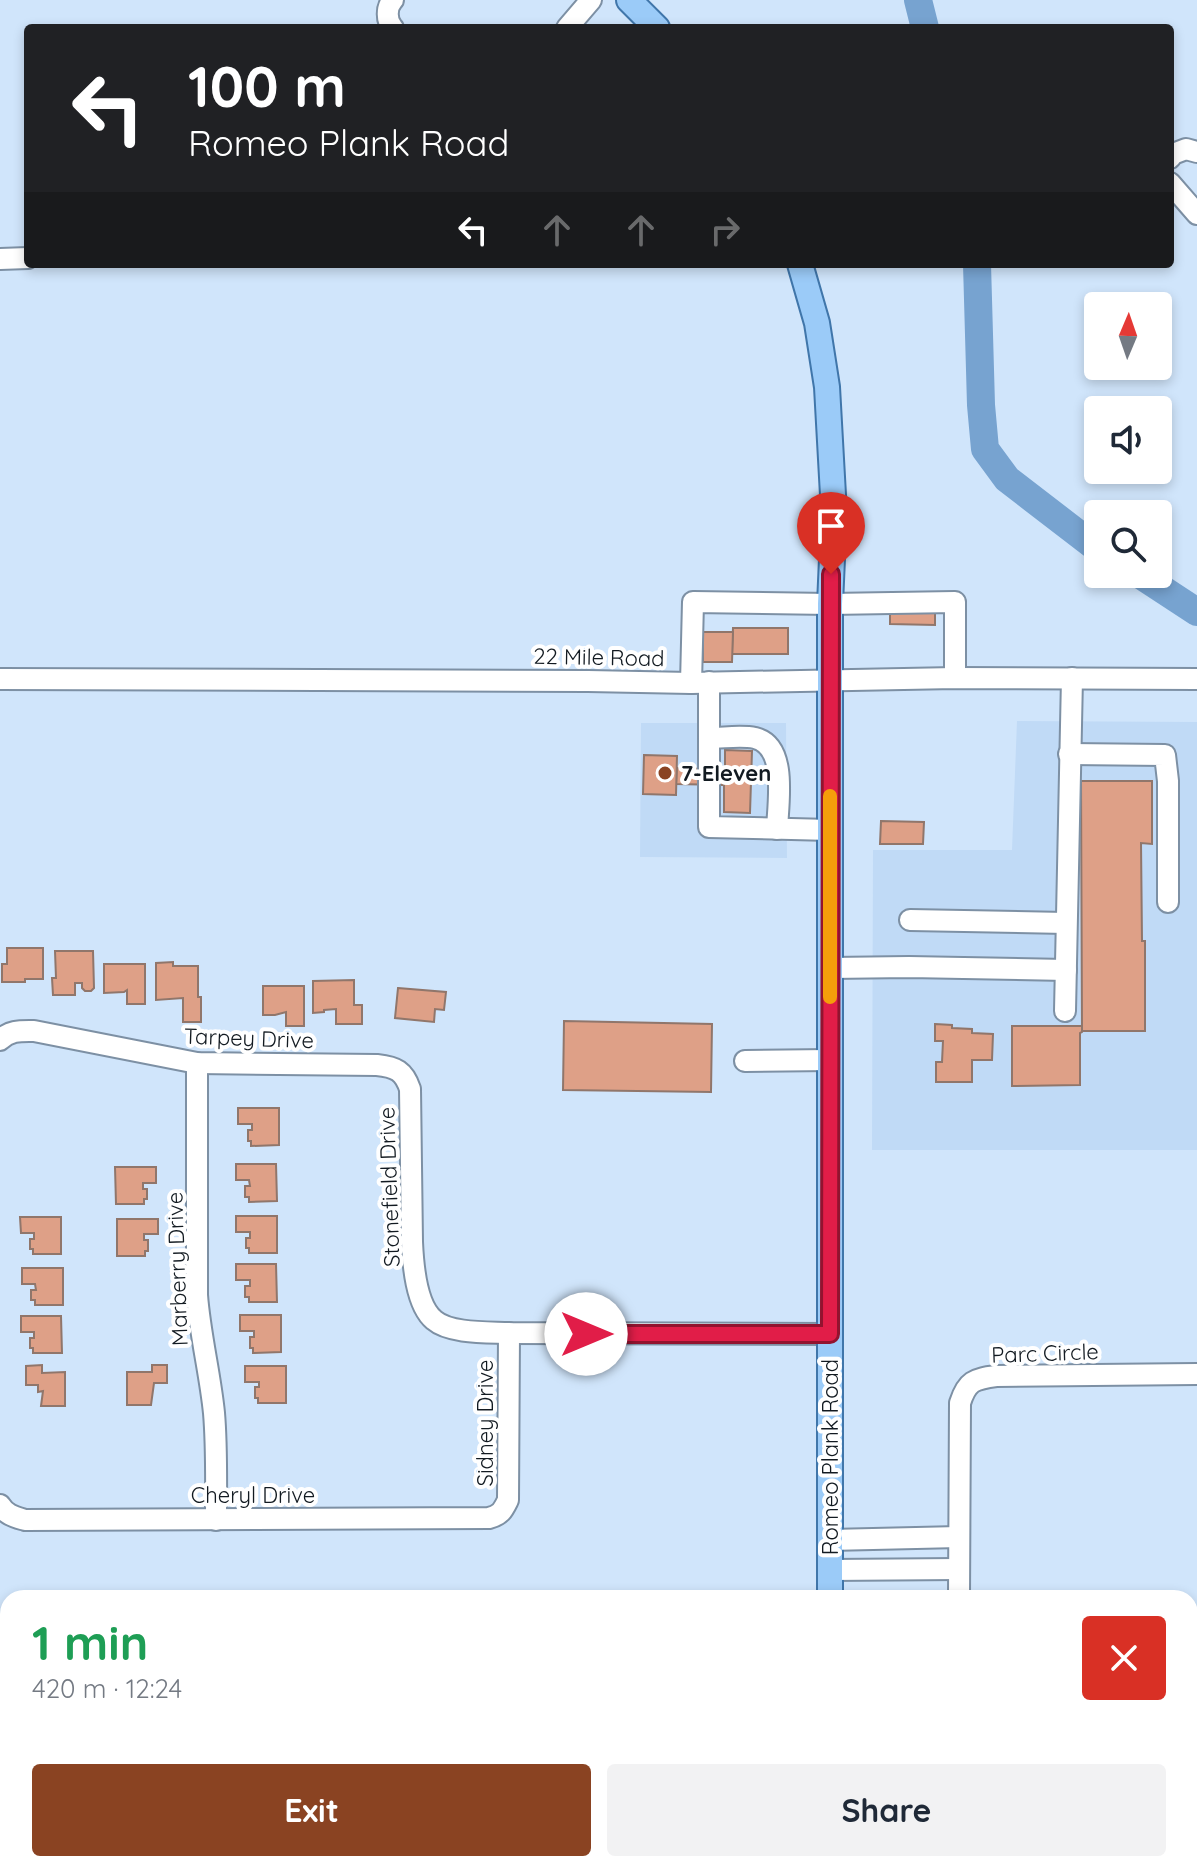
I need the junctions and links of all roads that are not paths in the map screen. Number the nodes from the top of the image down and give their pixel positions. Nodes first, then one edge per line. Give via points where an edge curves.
1 (393, 0) edge
2 (591, 0) edge
3 (629, 0) edge
4 (390, 24) edge
5 (570, 24) edge
6 (653, 24) edge
7 (1197, 152) edge
8 (1174, 154) edge
9 (1174, 188) edge
10 (1197, 214) edge
11 (24, 258) edge
12 (0, 259) edge
13 (801, 268) edge
14 (830, 604) junction
15 (955, 678) junction
16 (1072, 678) junction
17 (0, 679) edge
18 (1197, 679) edge
19 (830, 681) junction
20 (700, 682) junction
21 (710, 738) junction
22 (1069, 754) junction
23 (777, 829) junction
24 (830, 830) junction
25 (1168, 902) dead end
26 (910, 920) dead end
27 (1066, 923) junction
28 (830, 968) junction
29 (1066, 970) junction
30 (1065, 1011) dead end
31 (2, 1038) edge
32 (830, 1060) junction
33 (745, 1061) dead end
34 (197, 1063) junction
35 (398, 1071) joint
36 (509, 1333) junction
37 (830, 1334) junction
38 (1197, 1374) edge
39 (2, 1508) edge
40 (503, 1511) joint
41 (216, 1520) junction
42 (959, 1537) junction
43 (830, 1540) junction
44 (959, 1569) junction
45 (830, 1570) junction
46 (830, 1590) edge
47 (959, 1590) edge

1 - 4 street
2 - 5 street
3 - 6 main road
7 - 8 street
9 - 10 street
11 - 12 street
13 - 14 main road, Romeo Plank Road via 827,387 834,513
14 - 15 street via 955,602
14 - 19 main road, Romeo Plank Road
14 - 20 street via 693,602
15 - 16 street, 22 Mile Road
15 - 19 street, 22 Mile Road
16 - 18 street, 22 Mile Road
16 - 22 street
17 - 20 street, 22 Mile Road
19 - 20 street, 22 Mile Road
19 - 24 main road, Romeo Plank Road
20 - 21 street
21 - 23 street via 753,738 776,755
21 - 23 street via 709,827
22 - 25 street via 1165,755
22 - 27 street
23 - 24 street
24 - 28 main road, Romeo Plank Road
26 - 27 street
27 - 29 street
28 - 29 street
28 - 32 main road, Romeo Plank Road
29 - 30 street
31 - 34 street, Tarpey Drive via 18,1030 34,1031
32 - 33 street
32 - 37 main road, Romeo Plank Road
34 - 35 street, Tarpey Drive via 377,1065
34 - 41 street, Marberry Drive via 197,1295 214,1410
35 - 36 street, Stonefield Drive via 410,1089 412,1242 427,1311 442,1325
36 - 37 street, Stonefield Drive
36 - 40 street, Sidney Drive via 508,1500
37 - 43 main road, Romeo Plank Road
38 - 42 street, Parc Circle via 996,1376 969,1383 960,1403
39 - 41 street, Cheryl Drive via 25,1520
40 - 41 street, Cheryl Drive via 489,1518
42 - 43 street
42 - 44 street, Parc Circle
43 - 45 main road, Romeo Plank Road
44 - 45 street
44 - 47 street, Parc Circle
45 - 46 main road, Romeo Plank Road

